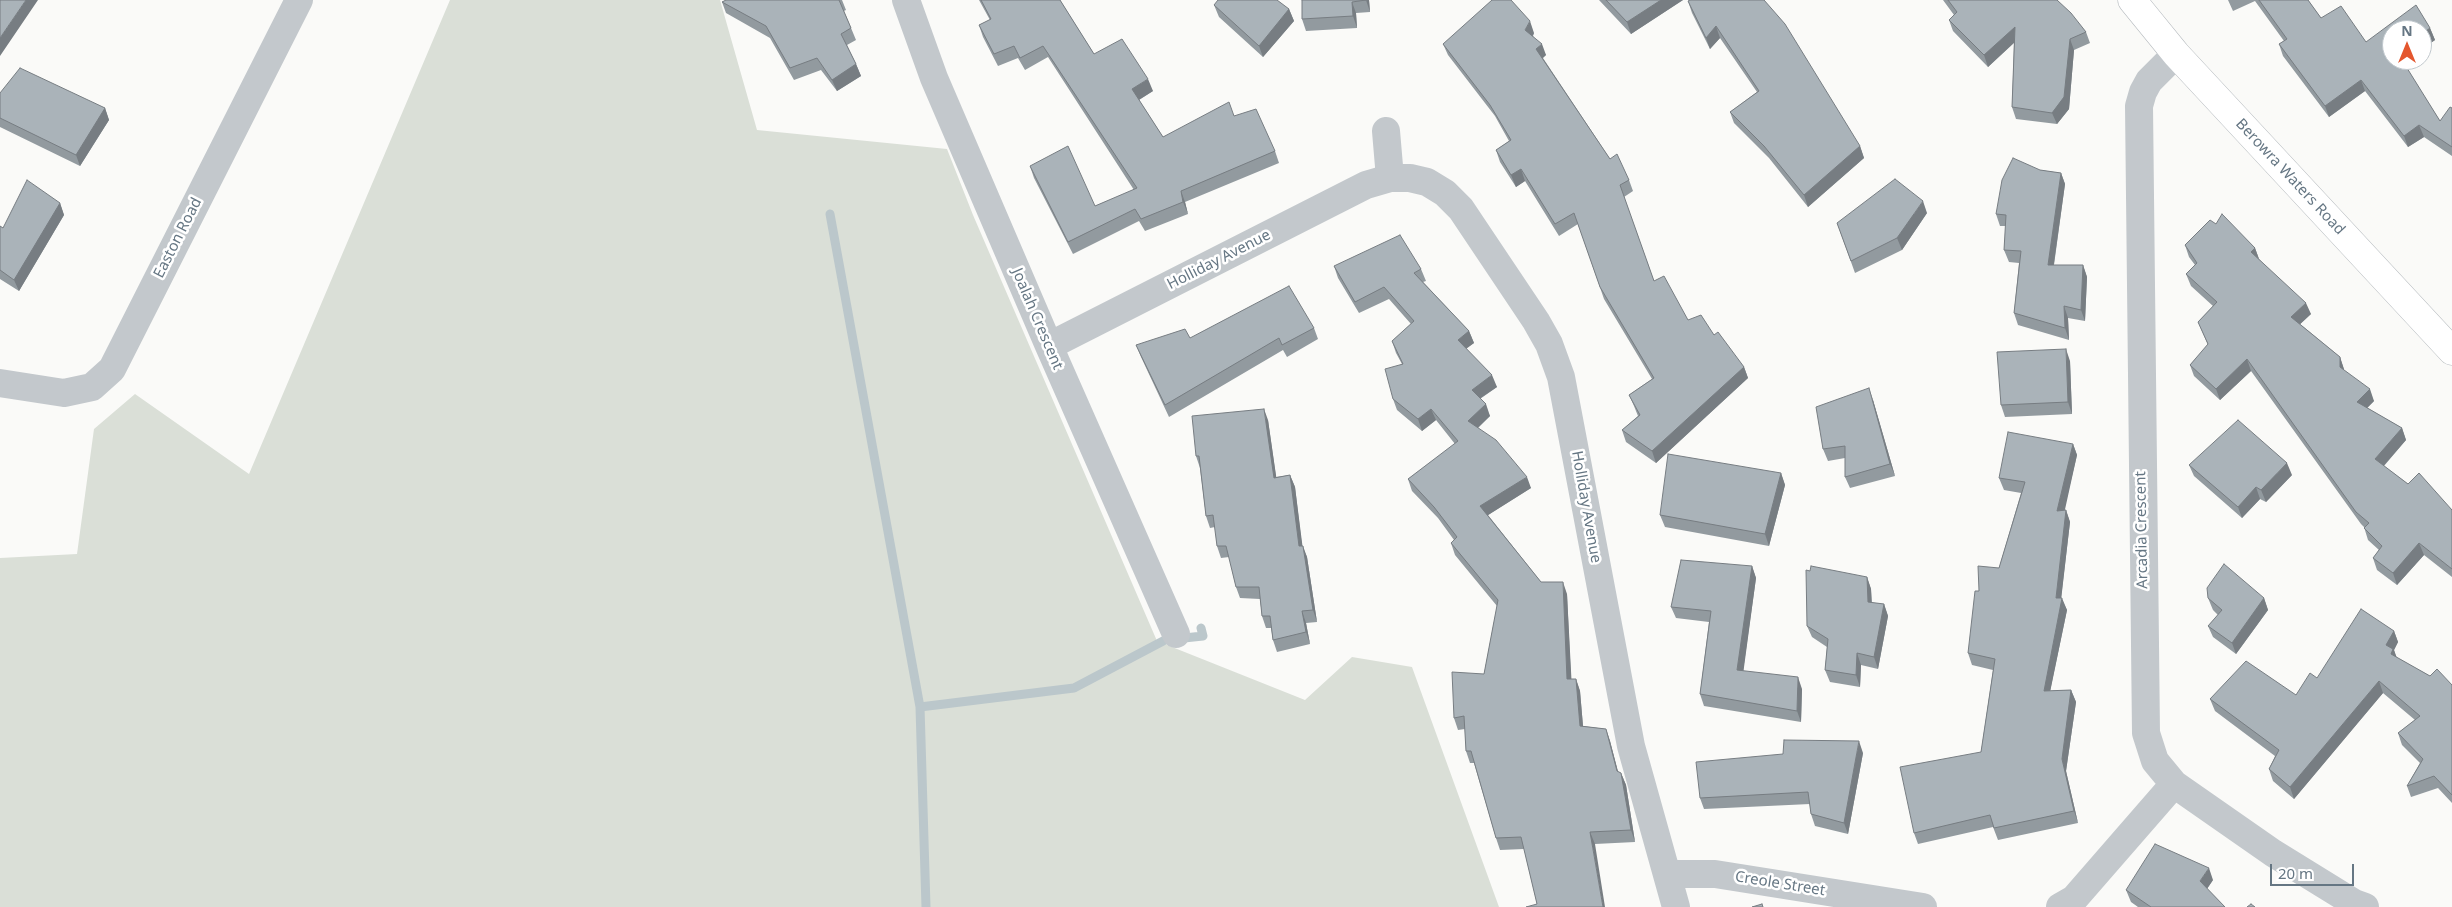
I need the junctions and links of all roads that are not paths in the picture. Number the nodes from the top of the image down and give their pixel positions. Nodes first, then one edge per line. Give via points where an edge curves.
1 (299, 0) edge
2 (906, 0) edge
3 (2132, 0) edge
4 (2176, 54) junction
5 (1386, 131) dead end
6 (1390, 178) junction
7 (1049, 346) junction
8 (2452, 351) edge
9 (0, 383) edge
10 (1176, 634) dead end
11 (2174, 784) junction
12 (1667, 874) junction
13 (1676, 907) edge
14 (1923, 907) edge
15 (2060, 907) edge
16 (2365, 907) edge

1 - 9 street, Easton Road via 112,369 92,387 64,394
2 - 7 street, Joalah Crescent via 934,78
3 - 4 main road, Berowra Waters Road
4 - 8 main road, Berowra Waters Road
4 - 11 street, Arcadia Crescent via 2156,72 2143,92 2138,126 2146,734 2155,761
5 - 6 street
6 - 7 street, Holliday Avenue via 1366,185
6 - 12 street, Holliday Avenue via 1427,182 1445,193 1461,209 1549,344 1561,377 1631,746
7 - 10 street, Joalah Crescent
11 - 15 street via 2074,899
11 - 16 street, Arcadia Crescent via 2273,853
12 - 13 street, Holliday Avenue
12 - 14 street, Creole Street via 1715,874

